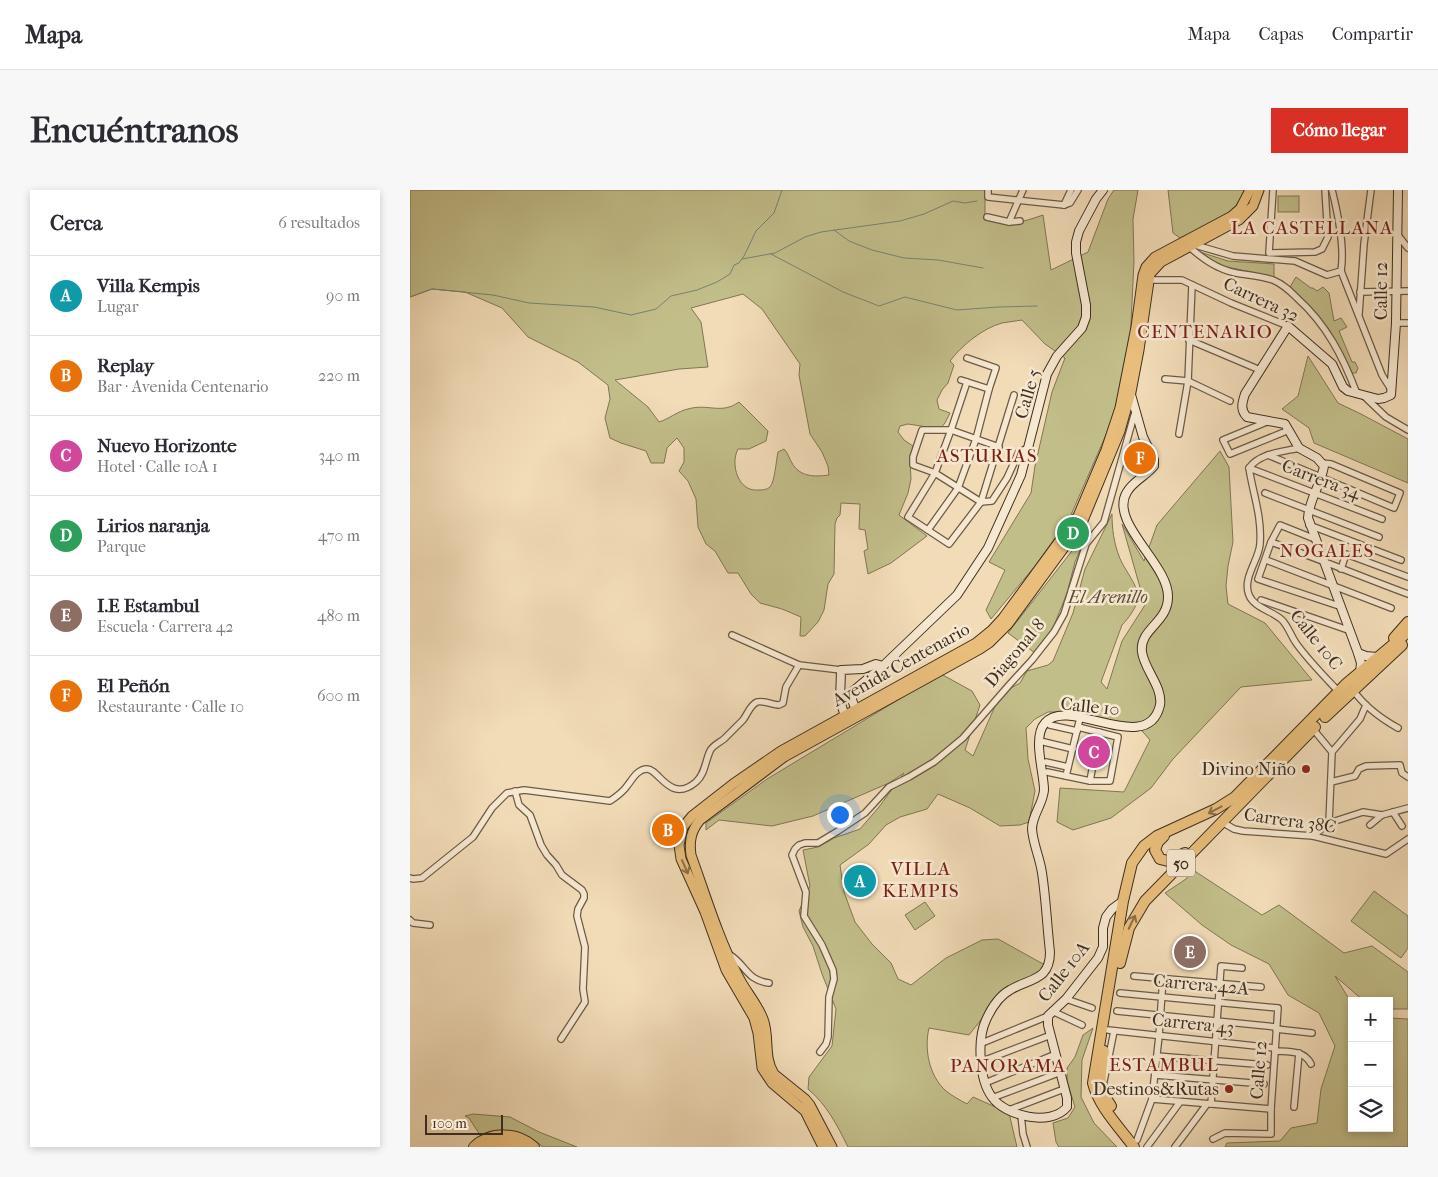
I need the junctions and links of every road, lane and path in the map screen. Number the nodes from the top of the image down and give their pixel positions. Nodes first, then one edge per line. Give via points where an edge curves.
1 (988, 190) edge
2 (1023, 190) edge
3 (1071, 190) edge
4 (1078, 190) edge
5 (1103, 190) edge
6 (1250, 190) edge
7 (1259, 190) edge
8 (1273, 190) edge
9 (1325, 190) edge
10 (1332, 190) edge
11 (1370, 190) edge
12 (1398, 190) edge
13 (1019, 200) junction
14 (1064, 205) junction
15 (987, 217) dead end
16 (1020, 220) dead end
17 (1009, 222) junction
18 (1396, 233) junction
19 (1189, 245) junction
20 (1408, 248) edge
21 (1157, 260) junction
22 (1341, 271) junction
23 (1153, 280) dead end
24 (1192, 285) junction
25 (1396, 291) junction
26 (1408, 291) edge
27 (1360, 292) junction
28 (1359, 318) junction
29 (1396, 323) junction
30 (1408, 323) edge
31 (1288, 326) junction
32 (1189, 340) junction
33 (967, 358) dead end
34 (1260, 370) junction
35 (1382, 375) junction
36 (1127, 377) junction
37 (1393, 378) junction
38 (1165, 379) dead end
39 (1188, 381) junction
40 (989, 390) junction
41 (1131, 392) junction
42 (1393, 393) junction
43 (1014, 395) dead end
44 (1360, 395) junction
45 (1230, 401) dead end
46 (1136, 410) junction
47 (1271, 420) junction
48 (951, 430) junction
49 (1289, 430) junction
50 (1408, 430) edge
51 (1179, 434) dead end
52 (976, 439) junction
53 (999, 447) junction
54 (1028, 448) junction
55 (1299, 448) junction
56 (1268, 455) junction
57 (1323, 464) junction
58 (1248, 468) junction
59 (935, 473) junction
60 (1321, 478) junction
61 (958, 488) junction
62 (1265, 493) dead end
63 (1316, 493) junction
64 (980, 502) junction
65 (1308, 510) junction
66 (1382, 519) dead end
67 (1309, 524) junction
68 (928, 530) junction
69 (1379, 537) dead end
70 (1315, 539) junction
71 (1271, 542) junction
72 (1266, 560) junction
73 (1401, 560) dead end
74 (1324, 561) junction
75 (1341, 569) junction
76 (1408, 577) edge
77 (1333, 584) junction
78 (1408, 594) edge
79 (1261, 600) dead end
80 (1339, 606) junction
81 (1391, 608) dead end
82 (1408, 622) edge
83 (1348, 630) junction
84 (1408, 632) edge
85 (732, 635) dead end
86 (1408, 640) edge
87 (1408, 648) edge
88 (1394, 652) junction
89 (1358, 653) junction
90 (1379, 655) junction
91 (799, 665) junction
92 (883, 666) junction
93 (841, 670) junction
94 (1360, 672) junction
95 (1353, 690) junction
96 (1339, 692) junction
97 (1366, 706) junction
98 (857, 713) junction
99 (1080, 718) junction
100 (846, 719) junction
101 (1050, 725) dead end
102 (1398, 728) dead end
103 (1077, 729) junction
104 (1313, 729) junction
105 (1099, 732) junction
106 (809, 739) junction
107 (1040, 741) dead end
108 (1073, 749) junction
109 (1332, 752) junction
110 (1046, 762) dead end
111 (1068, 767) junction
112 (1048, 772) dead end
113 (1066, 776) junction
114 (1408, 777) edge
115 (1090, 781) junction
116 (1331, 782) junction
117 (515, 791) junction
118 (1408, 808) edge
119 (1393, 812) junction
120 (1382, 815) junction
121 (1222, 822) junction
122 (1329, 823) junction
123 (1370, 825) dead end
124 (1402, 826) dead end
125 (1177, 827) junction
126 (1207, 836) junction
127 (1313, 836) junction
128 (1408, 839) edge
129 (411, 880) edge
130 (1123, 901) junction
131 (410, 920) edge
132 (430, 925) dead end
133 (728, 954) junction
134 (1242, 968) dead end
135 (1134, 976) dead end
136 (1163, 978) junction
137 (768, 983) dead end
138 (1220, 983) junction
139 (1261, 987) dead end
140 (1120, 993) dead end
141 (1161, 997) junction
142 (1066, 999) junction
143 (1218, 1002) junction
144 (1092, 1008) dead end
145 (1278, 1008) joint
146 (1118, 1011) dead end
147 (1050, 1013) junction
148 (1161, 1016) junction
149 (1217, 1021) junction
150 (1082, 1025) dead end
151 (1276, 1028) junction
152 (1111, 1030) junction
153 (1312, 1032) dead end
154 (1051, 1035) junction
155 (1159, 1036) junction
156 (561, 1039) dead end
157 (1216, 1042) junction
158 (982, 1043) junction
159 (1275, 1049) junction
160 (820, 1052) dead end
161 (1300, 1053) junction
162 (1056, 1054) junction
163 (1157, 1056) junction
164 (1215, 1061) junction
165 (980, 1062) junction
166 (1311, 1064) dead end
167 (1267, 1066) dead end
168 (1061, 1072) junction
169 (1155, 1075) junction
170 (1214, 1080) junction
171 (985, 1084) junction
172 (1264, 1084) dead end
173 (1064, 1089) junction
174 (992, 1098) junction
175 (1067, 1098) joint
176 (1152, 1099) junction
177 (1180, 1102) junction
178 (1209, 1104) junction
179 (1294, 1107) dead end
180 (1271, 1109) junction
181 (1009, 1110) junction
182 (1021, 1115) junction
183 (1212, 1139) dead end
184 (1137, 1145) edge
185 (474, 1147) edge
186 (486, 1147) edge
187 (522, 1147) edge
188 (534, 1147) edge
189 (823, 1147) edge
190 (832, 1147) edge
191 (1027, 1147) edge
192 (1147, 1147) edge
193 (1175, 1147) edge

1 - 13 street via 988,197
2 - 13 street
3 - 14 street
4 - 14 street via 1070,203
5 - 54 street, Calle 5 via 1076,242 1086,318 1047,374
6 - 19 main road via 1240,209
7 - 19 main road via 1253,206 1239,220
8 - 9 street via 1269,253 1322,249 1328,237
10 - 22 street via 1343,247
11 - 27 street
12 - 18 street, Calle 12
13 - 14 street
13 - 17 street
15 - 17 street
16 - 17 street
18 - 20 street
18 - 25 street, Calle 12
19 - 21 main road
19 - 22 street via 1233,256 1296,261 1327,275
19 - 44 street via 1203,259 1219,268 1267,278 1288,289 1326,330
21 - 36 main road, Avenida Centenario via 1146,267 1143,275
21 - 41 main road, Avenida Centenario via 1150,274
22 - 28 street
23 - 24 street, Carrera 32 via 1182,280
24 - 31 street, Carrera 32
24 - 32 street
25 - 26 street
25 - 27 street
25 - 29 street, Calle 12
27 - 28 street
28 - 35 street
29 - 30 street
29 - 37 street, Calle 12
31 - 34 street
31 - 44 street, Carrera 32 via 1332,364 1345,389
32 - 34 street
32 - 39 street
33 - 40 street via 996,368
34 - 47 street via 1245,394 1242,410 1247,417
35 - 37 street
35 - 42 street
36 - 41 street, Calle 10
36 - 98 main road, Avenida Centenario via 1108,444 1076,521 1003,618 976,643
37 - 42 street, Calle 12
38 - 39 street
39 - 45 street
39 - 51 street
40 - 48 street via 964,381
40 - 52 street
41 - 46 street, Calle 10
41 - 98 main road, Avenida Centenario via 1111,455 1082,523 1008,624 980,649
42 - 44 street via 1384,398
43 - 53 street
44 - 50 street
46 - 99 street, Calle 10 via 1154,466 1127,490 1123,500 1130,526 1162,574 1168,592 1165,612 1146,633 1141,649 1160,703 1157,714 1142,726 1118,726
46 - 160 street, Diagonal 8 via 1104,522 1086,544 1064,614 1054,632 963,738 910,778 889,786 865,813 818,842 805,843 792,855 806,892 804,916 833,970 828,1037
47 - 49 street via 1285,424
47 - 49 street via 1223,440 1230,454
48 - 52 street
48 - 59 street
48 - 59 street via 922,430 913,465
49 - 55 street
52 - 53 street
52 - 61 street
53 - 64 street
54 - 64 street via 1019,452 992,501
54 - 92 street, Calle 5 via 1017,485 988,548 957,596
55 - 56 street
55 - 57 street
56 - 58 street
56 - 60 street
57 - 60 street
57 - 60 street via 1331,464 1400,493 1394,508
58 - 63 street, Carrera 34
58 - 96 street, Calle 10C via 1259,515 1260,537 1249,594 1257,604 1283,620 1295,642
59 - 61 street
59 - 68 street via 908,517
60 - 63 street
61 - 64 street
61 - 68 street
62 - 65 street
63 - 65 street
63 - 66 street, Carrera 34
64 - 68 street via 949,544
65 - 67 street
65 - 69 street
67 - 70 street
67 - 73 street
70 - 71 street via 1280,525
70 - 74 street
71 - 72 street
71 - 74 street
72 - 77 street
72 - 80 street via 1258,579
74 - 75 street
74 - 77 street
75 - 76 street via 1346,554
75 - 78 street
77 - 80 street
77 - 81 street
79 - 83 street
80 - 83 street
82 - 90 highway
83 - 89 street
84 - 90 highway, 50
85 - 91 street
86 - 88 highway, 50
87 - 88 highway
88 - 95 highway, 50
89 - 90 street
89 - 94 street
90 - 94 highway, 50
91 - 93 street
91 - 117 street via 786,687 783,703 757,702 744,719 710,750 701,775 689,786 668,786 647,769 638,773 610,801
92 - 93 street via 876,664 863,669
92 - 98 street, Calle 5 via 854,691 852,700
93 - 100 street via 840,701
94 - 96 highway, 50
95 - 97 street
95 - 104 highway, 50
96 -> 125 highway, 50 via 1235,797 1216,810
97 - 102 street
97 - 109 street via 1360,719
98 - 100 main road, Avenida Centenario
99 - 103 street
99 - 158 street, Calle 10 via 1056,716 1040,731 1044,789 1032,826 1042,872 1050,962 1044,974 1008,991 996,1003 985,1021
100 - 106 main road, Avenida Centenario
101 - 103 street
103 - 105 street
103 - 108 street
104 - 109 street
104 - 121 highway, 50
105 - 115 street
105 - 115 street via 1118,737 1110,781
106 - 133 main road, Avenida Centenario via 700,820 691,834 691,855
106 -> 189 main road, Avenida Centenario via 762,763 692,816 683,827 679,845 681,859 726,970 754,1018 762,1068 772,1083 805,1111
107 - 108 street
108 - 111 street
109 - 116 street
110 - 111 street
111 - 113 street
112 - 113 street
113 - 115 street
114 - 116 street via 1402,773 1400,765 1366,766 1359,768 1355,776
116 - 122 street
117 - 129 street via 498,801 473,837 422,878
117 - 156 street via 519,804 530,815 540,845 562,876 584,894 577,916 584,947 585,1002
118 - 119 street
119 - 120 street
119 - 124 street
120 - 122 street via 1363,812
120 - 123 street
121 - 126 highway, 50
121 - 127 street, Carrera 38C via 1243,831
122 - 127 street
125 - 126 highway via 1161,838 1156,846 1157,855 1163,861 1177,858
125 - 130 highway, 50 via 1144,846 1129,872
152 -> 126 highway, 50 via 1122,951 1134,918 1153,892
127 - 128 street, Carrera 38C via 1386,854
130 - 142 street, Calle 10A via 1106,917 1103,947 1098,958
130 - 184 highway, 50 via 1093,1083 1103,1106
131 - 132 street
133 - 137 street via 751,978
133 - 190 main road, Avenida Centenario via 764,1022 770,1069 805,1099
134 - 138 street via 1222,966
135 - 136 street
136 - 138 street
136 - 141 street
138 - 139 street
138 - 143 street
140 - 141 street, Carrera 42A
141 - 143 street, Carrera 42A
141 - 148 street
142 - 144 street
142 - 147 street, Calle 10A
143 - 145 street, Carrera 42A
143 - 149 street
145 - 151 street, Calle 12
146 - 148 street
147 - 150 street
147 - 154 street, Calle 10A
147 - 158 street
148 - 149 street
148 - 155 street
149 - 151 street
149 - 157 street
151 - 153 street
151 - 159 street, Calle 12
152 - 155 street, Carrera 43
152 - 184 highway, 50 via 1100,1074 1102,1091
154 - 162 street, Calle 10A
154 - 165 street
155 - 157 street, Carrera 43
155 - 163 street
157 - 159 street, Carrera 43
157 - 164 street
158 - 165 street, Calle 10
159 - 161 street, Carrera 43
159 - 180 street, Calle 12
161 - 166 street
161 - 179 street
162 - 168 street, Calle 10A
162 - 171 street
163 - 164 street
163 - 169 street
164 - 167 street
164 - 170 street
165 - 171 street, Calle 10
168 - 173 street, Calle 10A
168 - 174 street
169 - 170 street
169 - 176 street
170 - 172 street
170 - 178 street
171 - 174 street, Calle 10
173 - 175 street, Calle 10A
173 - 181 street
174 - 181 street, Calle 10
175 - 182 street, Calle 10 via 1066,1107 1058,1115 1041,1118
176 - 177 street
176 - 184 street
177 - 178 street
177 - 192 street
178 - 180 street
178 - 193 street
180 - 183 street, Calle 12 via 1271,1134 1225,1133
181 - 182 street, Calle 10
182 - 191 street
185 - 188 highway via 484,1139 500,1135 520,1138
186 - 187 highway via 499,1142

